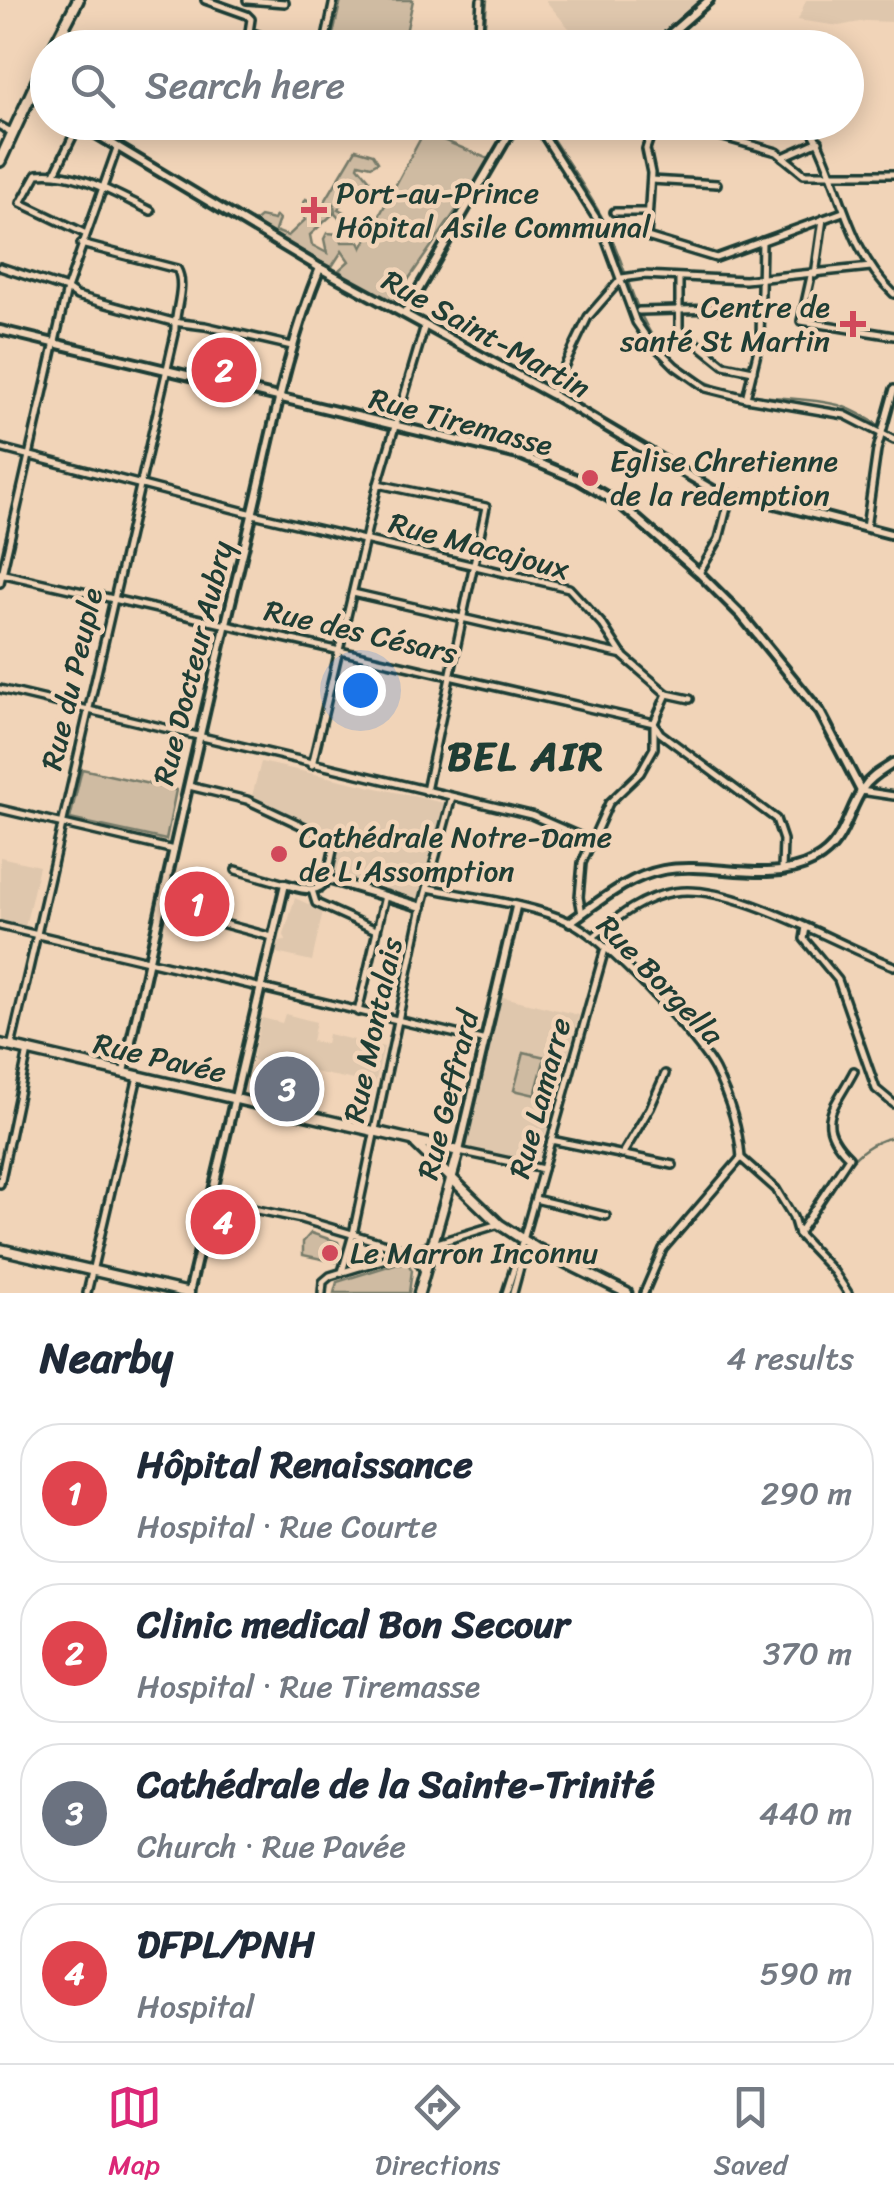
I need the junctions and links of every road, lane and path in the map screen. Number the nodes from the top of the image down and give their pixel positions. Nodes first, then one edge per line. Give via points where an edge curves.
1 (78, 0) edge
2 (206, 0) edge
3 (248, 0) edge
4 (334, 0) edge
5 (480, 0) edge
6 (710, 0) edge
7 (286, 3) dead end
8 (62, 30) edge
9 (249, 30) edge
10 (328, 30) edge
11 (479, 30) edge
12 (675, 30) edge
13 (30, 92) edge
14 (0, 126) edge
15 (13, 133) junction
16 (70, 140) edge
17 (103, 140) edge
18 (505, 140) edge
19 (546, 140) edge
20 (649, 140) edge
21 (738, 140) edge
22 (819, 142) joint
23 (116, 148) junction
24 (784, 157) junction
25 (0, 161) edge
26 (55, 172) junction
27 (830, 174) junction
28 (894, 174) edge
29 (651, 180) junction
30 (717, 184) dead end
31 (101, 187) junction
32 (151, 211) dead end
33 (614, 212) dead end
34 (648, 212) junction
35 (843, 212) junction
36 (822, 219) junction
37 (84, 234) junction
38 (762, 241) junction
39 (81, 244) junction
40 (0, 268) edge
41 (320, 268) junction
42 (870, 268) junction
43 (813, 276) junction
44 (623, 278) junction
45 (679, 278) junction
46 (760, 279) junction
47 (67, 289) junction
48 (894, 294) edge
49 (759, 308) junction
50 (679, 310) junction
51 (638, 311) dead end
52 (404, 313) junction
53 (174, 322) junction
54 (425, 325) junction
55 (0, 330) edge
56 (894, 336) edge
57 (54, 342) junction
58 (292, 346) junction
59 (166, 371) junction
60 (753, 372) junction
61 (894, 388) edge
62 (551, 394) junction
63 (746, 398) junction
64 (278, 399) junction
65 (397, 426) junction
66 (883, 430) junction
67 (894, 440) edge
68 (0, 448) edge
69 (28, 455) junction
70 (139, 484) junction
71 (378, 484) junction
72 (730, 496) junction
73 (253, 514) junction
74 (866, 528) junction
75 (894, 535) edge
76 (365, 539) junction
77 (474, 564) junction
78 (1, 573) edge
79 (700, 573) junction
80 (0, 583) edge
81 (352, 594) junction
82 (114, 597) junction
83 (462, 619) junction
84 (226, 624) junction
85 (339, 650) junction
86 (624, 656) junction
87 (450, 676) junction
88 (0, 689) edge
89 (667, 694) junction
90 (690, 699) dead end
91 (86, 710) junction
92 (654, 723) junction
93 (198, 737) junction
94 (894, 763) edge
95 (312, 765) junction
96 (186, 786) junction
97 (426, 791) junction
98 (861, 791) junction
99 (894, 796) edge
100 (452, 797) junction
101 (0, 809) edge
102 (62, 824) junction
103 (591, 841) junction
104 (174, 850) junction
105 (236, 870) dead end
106 (782, 870) junction
107 (326, 879) junction
108 (284, 884) junction
109 (428, 888) junction
110 (312, 890) junction
111 (385, 896) junction
112 (161, 907) junction
113 (422, 907) junction
114 (516, 907) junction
115 (582, 914) junction
116 (570, 922) junction
117 (0, 926) edge
118 (806, 926) junction
119 (376, 930) junction
120 (35, 934) junction
121 (272, 936) junction
122 (594, 937) junction
123 (605, 948) junction
124 (148, 961) junction
125 (894, 966) edge
126 (262, 986) junction
127 (358, 1012) junction
128 (400, 1021) junction
129 (486, 1040) junction
130 (0, 1044) edge
131 (11, 1047) junction
132 (28, 1050) junction
133 (854, 1070) dead end
134 (124, 1072) junction
135 (665, 1074) dead end
136 (138, 1076) junction
137 (234, 1100) junction
138 (894, 1104) edge
139 (374, 1132) junction
140 (550, 1140) junction
141 (414, 1142) junction
142 (459, 1151) junction
143 (622, 1154) junction
144 (741, 1158) junction
145 (673, 1165) dead end
146 (543, 1170) junction
147 (451, 1179) junction
148 (0, 1184) edge
149 (210, 1200) junction
150 (535, 1200) junction
151 (606, 1216) dead end
152 (499, 1224) junction
153 (354, 1234) junction
154 (798, 1234) junction
155 (524, 1240) junction
156 (431, 1246) junction
157 (0, 1250) edge
158 (413, 1252) junction
159 (424, 1271) junction
160 (92, 1272) junction
161 (342, 1272) junction
162 (322, 1289) edge
163 (87, 1293) edge
164 (189, 1293) edge
165 (419, 1293) edge
166 (509, 1293) edge
167 (626, 1293) edge
168 (644, 1293) edge
169 (848, 1293) edge

1 - 8 main road
2 - 9 street via 247,15
3 - 7 street
4 - 10 street
5 - 11 street
6 - 12 street
13 - 15 main road
14 - 15 street
15 - 25 main road
16 - 26 street
17 - 23 street, Rue Saint-Martin
18 - 52 street
19 - 44 street via 600,224
20 - 29 street
21 - 24 street
22 - 24 street
22 - 27 street
23 - 31 street
23 - 41 street, Rue Saint-Martin
24 - 27 street via 804,174
26 - 31 street
26 - 37 street via 37,174 21,201
27 - 28 street
27 - 35 street
29 - 30 street
29 - 34 street
31 - 32 street
31 - 37 street
33 - 34 street
34 - 38 street via 647,237 716,258
35 - 36 street
35 - 42 street
36 - 38 street
36 - 43 street
37 - 39 street
38 - 46 street
39 - 47 street
39 - 53 street, Rue du Peuple via 177,268
40 - 47 street
41 - 52 street, Rue Saint-Martin
41 - 58 street, Rue Docteur Aubry
42 - 43 street
42 - 48 street
43 - 46 street
43 - 56 street via 801,321
44 - 45 street
44 - 62 street via 588,317
44 - 63 street via 636,322 670,361 697,384
45 - 46 street
45 - 50 street
46 - 49 street
47 - 53 street
47 - 57 street
49 - 50 street
49 - 60 street
50 - 51 street
50 - 60 street via 679,329 724,365
52 - 54 street, Rue Saint-Martin
53 - 58 street
53 - 59 street, Rue du Peuple
54 - 62 street, Rue Saint-Martin
54 - 65 street
55 - 57 street, Rue Tiremasse
57 - 59 street, Rue Tiremasse
57 - 69 street
58 - 64 street, Rue Docteur Aubry
59 - 64 street, Rue Tiremasse
59 - 70 street, Rue du Peuple
60 - 63 street
61 - 66 street
62 - 72 street, Rue Saint-Martin
63 - 66 street via 845,415
64 - 65 street, Rue Tiremasse
64 - 73 street, Rue Docteur Aubry
65 - 71 street
65 - 79 street, Rue Tiremasse via 522,456 577,479 620,504
66 - 67 street
66 - 74 street
68 - 69 street, Rue Macajoux
69 - 70 street, Rue Macajoux
69 - 78 street
70 - 73 street, Rue Macajoux
70 - 82 street, Rue du Peuple
71 - 76 street
71 - 77 street via 486,507
72 - 74 street, Rue Saint-Martin
72 - 79 street via 719,539
73 - 76 street, Rue Macajoux
73 - 84 street, Rue Docteur Aubry
74 - 75 street, Rue Saint-Martin
76 - 77 street, Rue Macajoux
76 - 81 street
77 - 83 street
77 - 86 street, Rue Macajoux via 569,588
78 - 80 street
78 - 82 street, Rue des Césars
79 - 98 street, Rue Tiremasse via 820,712
81 - 83 street
81 - 85 street
82 - 84 street, Rue des Césars
82 - 91 street, Rue du Peuple
83 - 86 street
83 - 87 street
84 - 85 street, Rue des Césars
84 - 93 street, Rue Docteur Aubry
85 - 87 street, Rue des Césars
85 - 95 street
86 - 89 street, Rue Macajoux
87 - 92 street, Rue des Césars
87 - 97 street
88 - 91 street
89 - 90 street
89 - 92 street
91 - 93 street
91 - 102 street, Rue du Peuple
92 - 103 street via 656,742 647,763 609,803
92 - 106 street via 776,819
93 - 95 street
93 - 96 street, Rue Docteur Aubry
94 - 98 street
95 - 97 street
96 - 104 street, Rue Docteur Aubry
96 - 107 street via 247,800 335,841
97 - 100 street
98 - 99 street
98 - 106 street via 834,846 814,861
100 - 103 street via 531,815
100 - 109 street, Rue Montalais
101 - 102 street
102 - 104 street
102 - 120 street, Rue du Peuple
103 - 115 street via 582,863
104 - 112 street, Rue Docteur Aubry
105 - 108 street
106 - 115 street via 658,870
107 - 110 street
107 - 111 street
108 - 110 street
108 - 121 street
109 - 113 street, Rue Montalais
109 - 114 street, Rue Borgella
110 - 119 street via 320,906
111 - 113 street
111 - 119 street
112 - 121 street
112 - 124 street, Rue Docteur Aubry
113 - 128 street, Rue Montalais
114 - 116 street, Rue Borgella
114 - 129 street, Rue Geffrard
115 - 116 street
116 - 122 street, Rue Borgella
117 - 120 street
118 - 122 street via 716,895 678,890 640,902
118 - 125 street
118 - 138 street via 804,939 838,980 876,1089
119 - 127 street
120 - 124 street
120 - 131 street, Rue du Peuple
121 - 126 street
122 - 123 street, Rue Borgella
123 - 140 street, Rue Lamarre
123 - 144 street, Rue Borgella via 713,1066 740,1135
124 - 126 street
124 - 134 street, Rue Docteur Aubry
126 - 127 street
126 - 137 street
127 - 128 street
128 - 129 street
128 - 139 street, Rue Montalais
129 - 142 street, Rue Geffrard
130 - 131 main road, Rue Pavée
131 - 132 main road, Rue Pavée
132 - 134 main road, Rue Pavée
132 - 148 street
133 - 154 street via 828,1130 849,1157
134 - 136 main road, Rue Pavée
135 - 143 street
136 - 137 main road, Rue Pavée
136 - 160 street
137 - 139 main road, Rue Pavée
137 - 149 street
139 - 141 main road, Rue Pavée
139 - 153 street, Rue Montalais
140 - 143 street
140 - 146 street, Rue Lamarre
141 - 142 main road, Rue Pavée
141 - 147 main road
142 - 146 street, Rue Pavée
142 - 147 main road, Rue Geffrard
143 - 145 street
144 - 154 street via 776,1189
144 - 168 street via 663,1249
146 - 150 street, Rue Lamarre
147 - 152 main road
147 - 156 main road, Rue Geffrard
149 - 153 street
149 - 164 street
150 - 151 street
150 - 155 street, Rue Lamarre
152 - 155 main road
152 - 156 street
153 - 158 street
153 - 161 street, Rue Montalais
154 - 169 street
155 - 166 street, Rue Lamarre
155 - 167 main road
156 - 158 street
156 - 159 main road, Rue Geffrard
157 - 160 main road
158 - 159 street
158 - 161 street
159 - 165 main road, Rue Geffrard
160 - 163 street
160 - 164 main road
161 - 162 street via 327,1278

